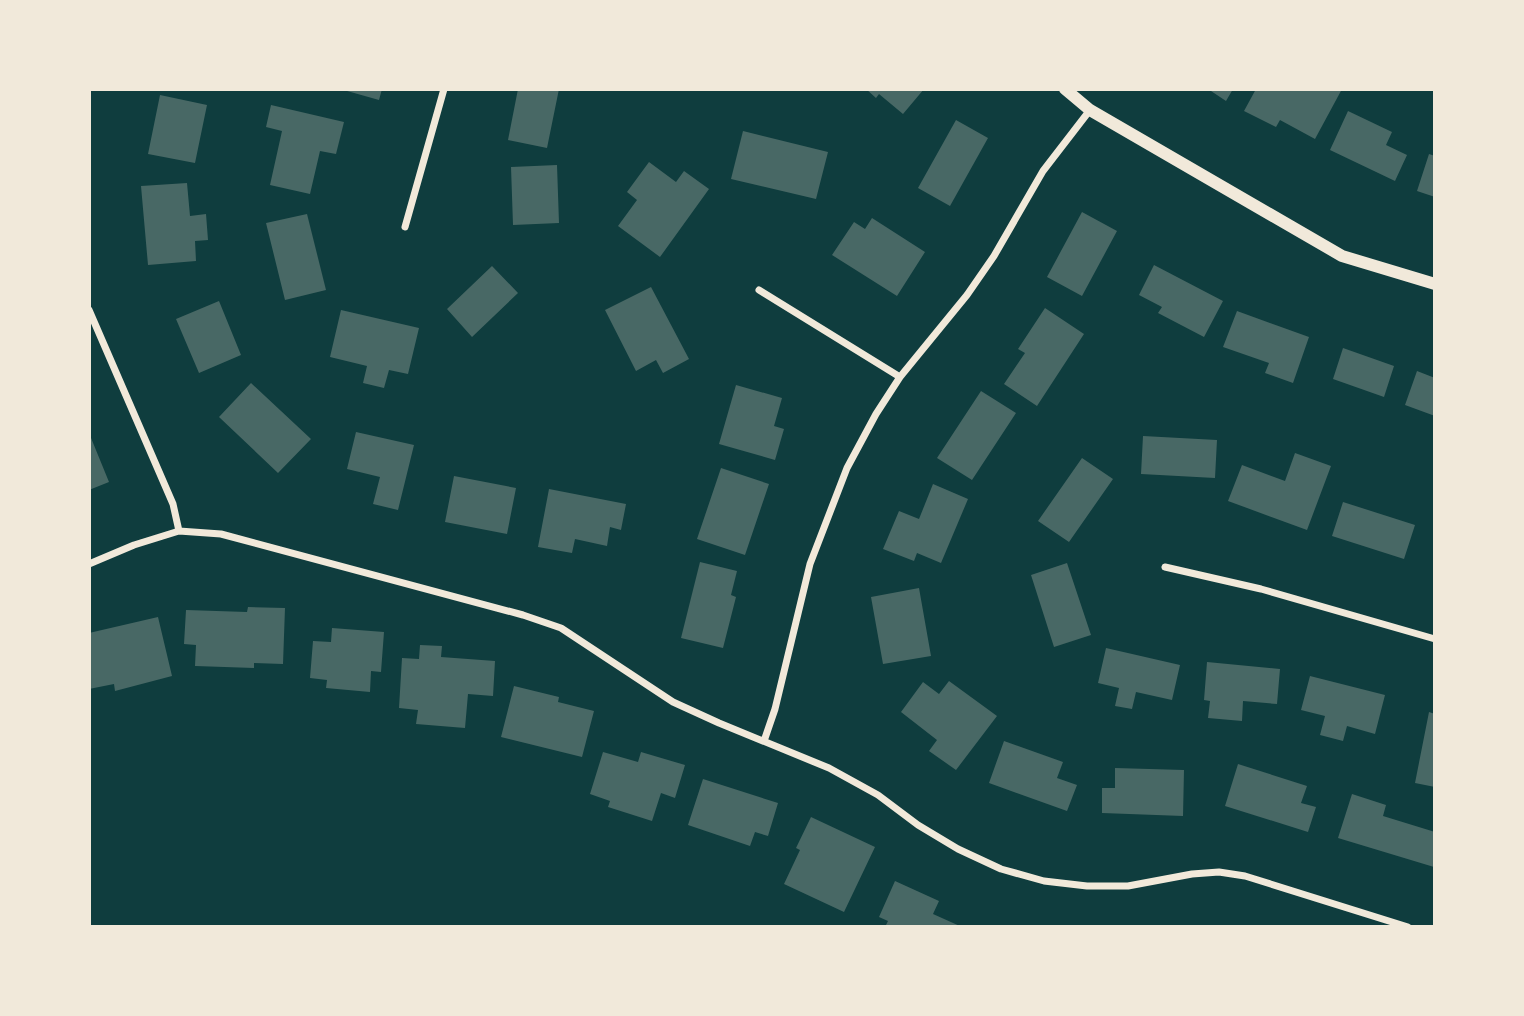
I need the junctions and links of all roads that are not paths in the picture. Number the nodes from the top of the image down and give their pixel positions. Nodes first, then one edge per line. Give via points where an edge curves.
1 (444, 89) edge
2 (1065, 89) edge
3 (1090, 110) junction
4 (405, 226) dead end
5 (1435, 284) edge
6 (759, 290) dead end
7 (89, 310) edge
8 (900, 377) junction
9 (179, 531) junction
10 (89, 564) edge
11 (1165, 567) dead end
12 (1435, 639) edge
13 (764, 741) junction
14 (1408, 927) edge

1 - 4 street
2 - 3 street
3 - 5 street via 1342,257
3 - 8 street via 1044,171 967,295
6 - 8 street
7 - 9 street via 173,504
8 - 13 street via 847,468 825,520
9 - 10 street
9 - 13 street via 221,534 561,628 673,702
11 - 12 street
13 - 14 street via 878,794 918,825 1001,869 1044,881 1101,886 1219,872

